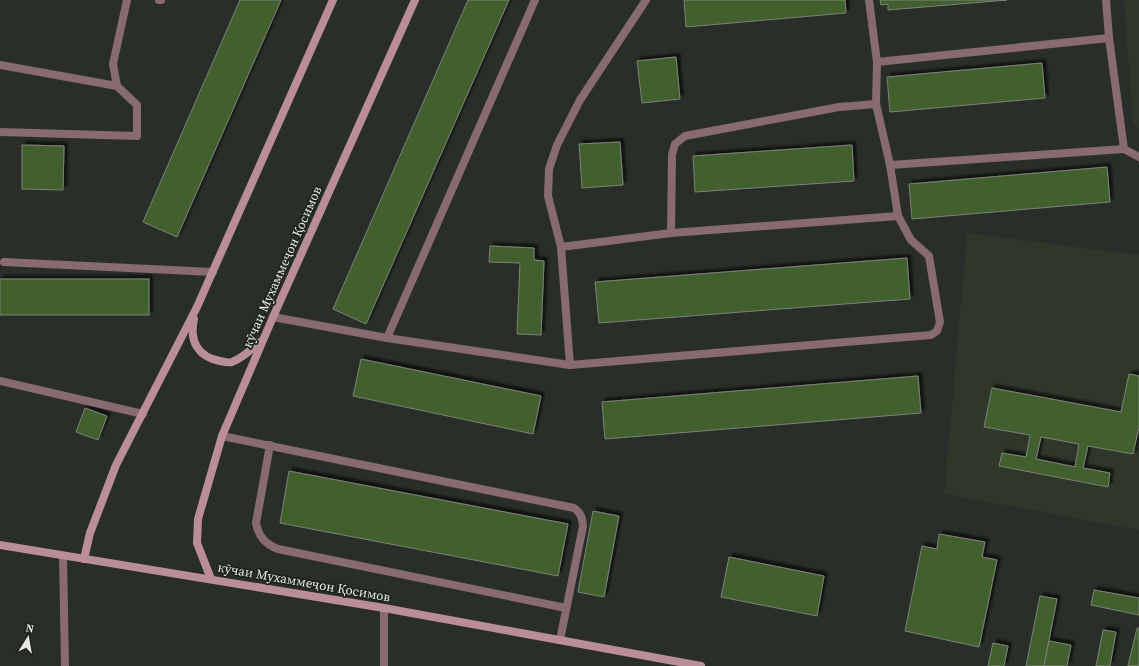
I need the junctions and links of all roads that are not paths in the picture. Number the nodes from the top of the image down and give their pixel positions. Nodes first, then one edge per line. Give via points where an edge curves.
1 (127, 0) edge
2 (333, 0) edge
3 (415, 0) edge
4 (535, 0) edge
5 (646, 0) edge
6 (869, 0) edge
7 (1106, 0) edge
8 (1109, 38) junction
9 (877, 62) junction
10 (0, 65) edge
11 (117, 86) junction
12 (876, 104) junction
13 (0, 132) edge
14 (1124, 149) junction
15 (1139, 158) edge
16 (890, 165) junction
17 (898, 216) junction
18 (671, 233) junction
19 (561, 247) junction
20 (4, 262) dead end
21 (213, 272) junction
22 (197, 307) junction
23 (273, 316) junction
24 (387, 338) junction
25 (262, 340) junction
26 (570, 365) junction
27 (0, 381) edge
28 (143, 414) junction
29 (222, 436) junction
30 (270, 445) junction
31 (0, 545) edge
32 (63, 556) junction
33 (84, 559) junction
34 (211, 579) junction
35 (384, 608) junction
36 (566, 608) junction
37 (560, 640) junction
38 (65, 666) edge
39 (384, 666) edge
40 (702, 666) edge

1 - 11 street via 113,64
2 - 21 street
3 - 23 street, кӯчаи Мухаммеҷон Қосимов
4 - 24 street
5 - 19 street via 580,100 557,145 549,169 548,196
6 - 9 street
7 - 8 street
8 - 9 street
8 - 14 street
9 - 12 street
10 - 11 street
11 - 13 street via 137,106 137,136
12 - 16 street
12 - 18 street via 839,107 685,136 676,144 672,155
14 - 15 street
14 - 16 street
16 - 17 street
17 - 18 street
17 - 26 street via 911,240 929,256 940,322 937,331 931,335
18 - 19 street
19 - 26 street
20 - 21 street
21 - 22 street
22 - 25 street via 192,328 196,348 209,359 231,363
22 - 28 street
23 - 24 street
23 - 25 street, кӯчаи Мухаммеҷон Қосимов
24 - 26 street
25 - 29 street, кӯчаи Мухаммеҷон Қосимов
27 - 28 street
28 - 33 street via 116,465 90,533
29 - 30 street
29 - 34 street, кӯчаи Мухаммеҷон Қосимов via 198,519 197,544
30 - 36 street via 256,523 262,540 269,545 278,549
30 - 36 street via 574,508 580,512 583,526
31 - 32 street
32 - 33 street
32 - 38 street
33 - 34 street
34 - 35 street, кӯчаи Мухаммеҷон Қосимов
35 - 37 street, кӯчаи Мухаммеҷон Қосимов
35 - 39 street
36 - 37 street
37 - 40 street, кӯчаи Мухаммеҷон Қосимов

